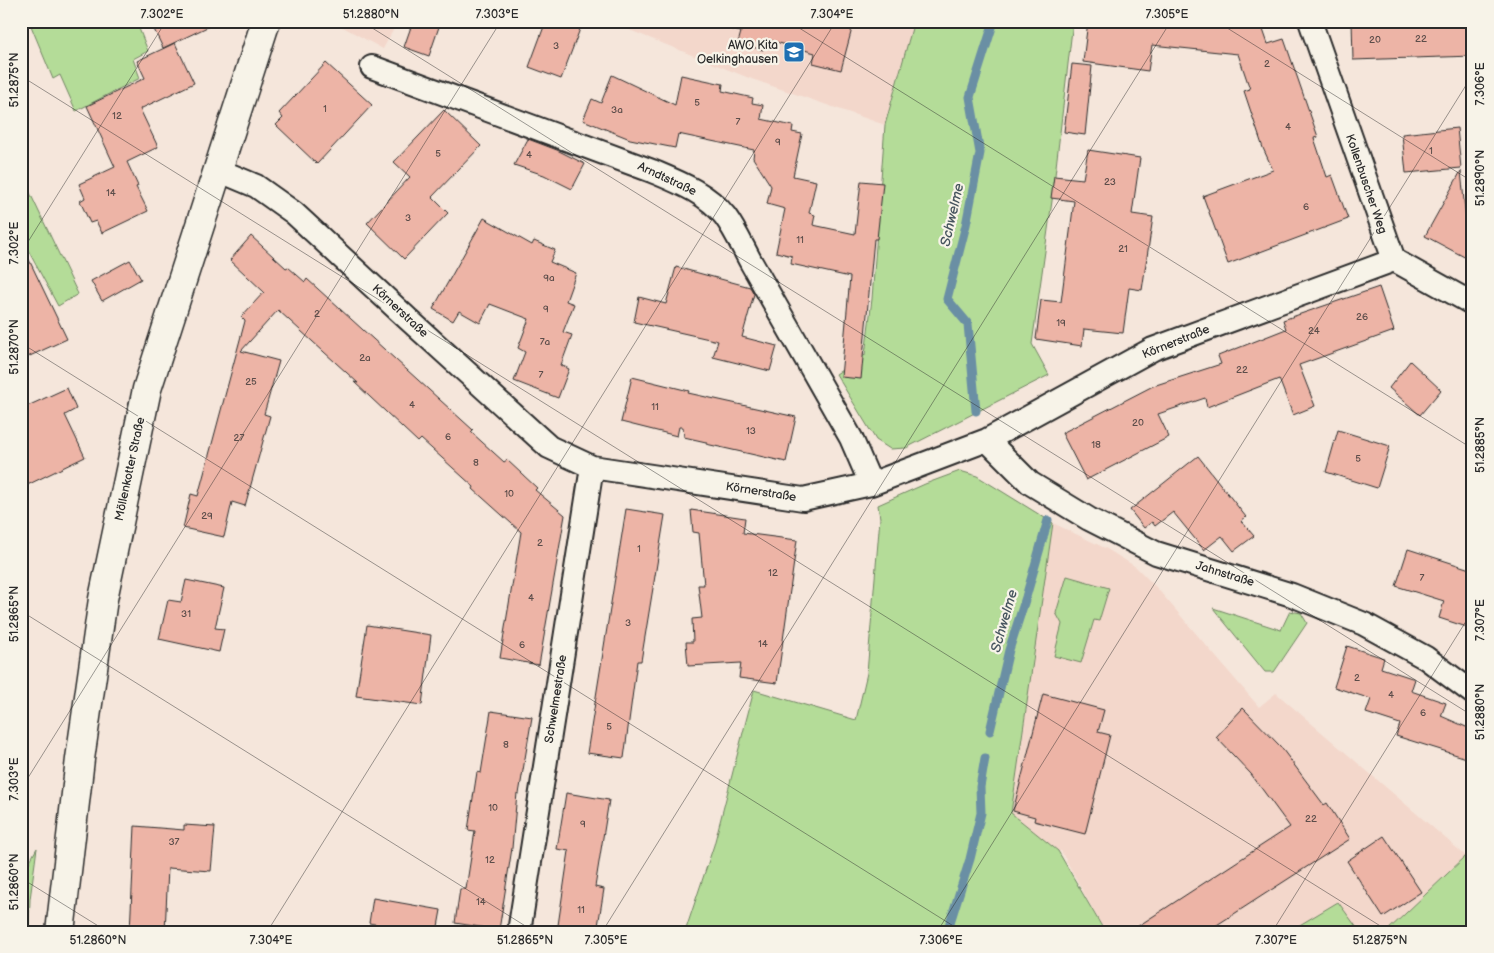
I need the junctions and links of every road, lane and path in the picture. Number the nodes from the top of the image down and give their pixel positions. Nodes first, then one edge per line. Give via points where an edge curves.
1 (266, 21) edge
2 (1310, 21) edge
3 (372, 67) dead end
4 (218, 170) junction
5 (1394, 260) junction
6 (1473, 304) edge
7 (987, 440) junction
8 (592, 467) junction
9 (871, 484) junction
10 (1473, 692) edge
11 (60, 932) edge
12 (519, 932) edge

1 - 4 main road, Möllenkotter Straße
2 - 5 street, Kollenbuscher Weg
3 - 9 street, Arndtstraße via 652,171 711,202 737,235 851,438
4 - 8 street, Körnerstraße via 256,186 294,213 548,447
4 - 11 main road, Möllenkotter Straße via 147,389 118,522 103,599 80,759
5 - 6 street
5 - 7 street, Körnerstraße via 1153,349
7 - 9 street, Körnerstraße
7 - 10 street, Jahnstraße via 1030,484 1089,519 1156,553 1292,595 1364,624 1426,658
8 - 9 street, Körnerstraße via 804,499
8 - 12 street, Schwelmestraße

